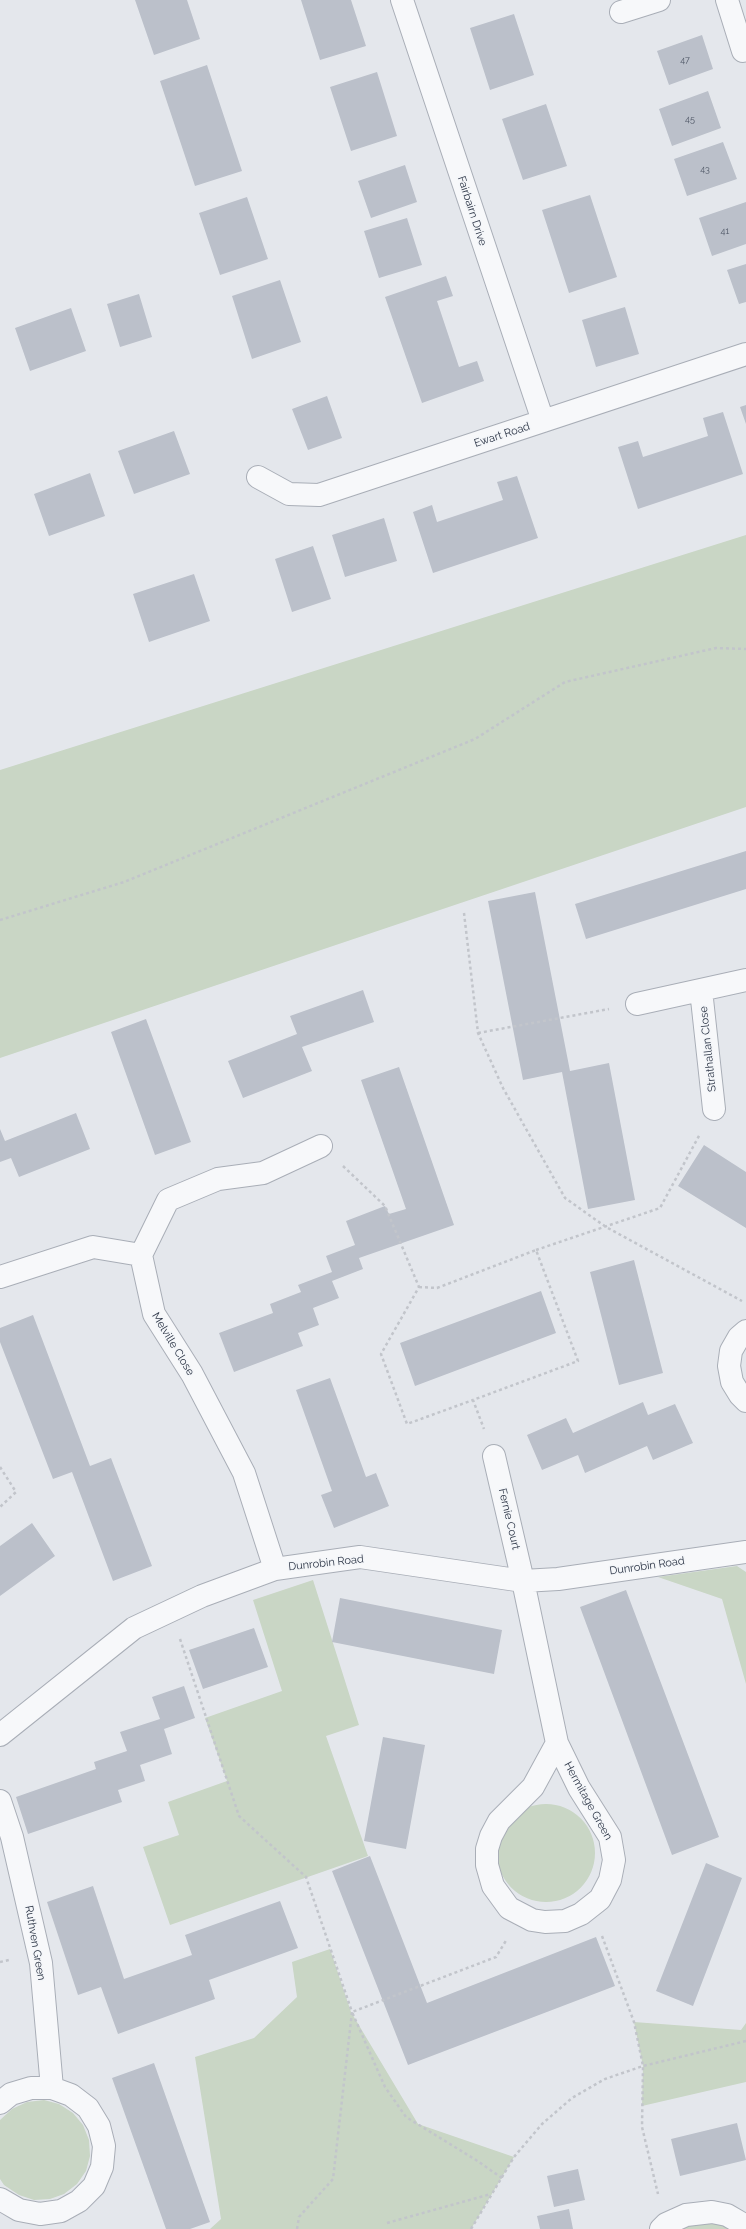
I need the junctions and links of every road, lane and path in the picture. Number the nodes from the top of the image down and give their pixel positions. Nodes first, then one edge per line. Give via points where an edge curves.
1 (402, 0) edge
2 (659, 0) edge
3 (728, 0) edge
4 (621, 12) dead end
5 (743, 51) dead end
6 (746, 354) edge
7 (543, 421) junction
8 (258, 477) dead end
9 (746, 649) edge
10 (464, 913) dead end
11 (0, 920) edge
12 (746, 980) edge
13 (701, 990) junction
14 (637, 1004) joint
15 (478, 1033) junction
16 (714, 1109) joint
17 (321, 1146) joint
18 (606, 1226) junction
19 (536, 1250) junction
20 (141, 1255) junction
21 (0, 1278) edge
22 (418, 1287) junction
23 (746, 1303) edge
24 (746, 1331) edge
25 (473, 1400) junction
26 (746, 1401) edge
27 (494, 1456) joint
28 (0, 1467) edge
29 (0, 1507) edge
30 (746, 1552) edge
31 (275, 1569) junction
32 (524, 1581) junction
33 (171, 1610) junction
34 (1, 1732) edge
35 (557, 1743) junction
36 (0, 1801) edge
37 (591, 1906) junction
38 (522, 1915) junction
39 (352, 2012) junction
40 (746, 2041) edge
41 (643, 2066) junction
42 (52, 2088) junction
43 (0, 2102) edge
44 (502, 2178) junction
45 (492, 2194) junction
46 (0, 2199) edge
47 (388, 2223) dead end
48 (746, 2226) edge
49 (663, 2227) edge
50 (297, 2229) edge
51 (471, 2229) edge

1 - 7 street, Fairbairn Drive
2 - 4 street
3 - 5 street
6 - 7 street, Ewart Road
7 - 8 street, Ewart Road via 319,495 289,494
9 - 11 path via 716,648 565,682 475,739 124,882
10 - 15 path
12 - 13 street, Strathallan Close
13 - 14 street, Strathallan Close
13 - 16 street, Strathallan Close
14 - 15 path
15 - 18 path via 503,1088 565,1198
16 - 18 path via 660,1208
17 - 20 street via 263,1173 218,1179 168,1200
17 - 22 path via 385,1206
18 - 19 path
18 - 23 path
19 - 22 path via 437,1288
19 - 25 path via 578,1361
20 - 21 street via 93,1247
20 - 31 street, Melville Close via 154,1314 192,1374 244,1473
22 - 25 path via 381,1354 407,1424
24 - 26 street via 731,1351 729,1366 732,1382
25 - 27 path
27 - 32 street, Fernie Court
28 - 29 path via 16,1492
30 - 32 street, Dunrobin Road via 558,1579
31 - 32 street, Dunrobin Road via 360,1557
31 - 33 street, Dunrobin Road
32 - 35 street, Hermitage Green
33 - 34 street, Dunrobin Road via 134,1628
33 - 39 path via 239,1816 306,1877
35 - 37 street, Hermitage Green via 579,1788 610,1837 614,1860 610,1880 600,1899
35 - 38 street, Hermitage Green via 533,1787 499,1821 490,1836 487,1849 487,1865 493,1886 509,1908
36 - 42 street, Ruthven Green via 12,1837 41,1963
37 - 38 street, Hermitage Green via 565,1921 545,1922
37 - 41 path via 634,2022
38 - 39 path via 496,1957
39 - 44 path via 385,2087 406,2117
39 - 50 path via 333,2179 298,2217
40 - 41 path
41 - 44 path via 605,2079 572,2098 542,2124 514,2157
41 - 49 path via 642,2127
42 - 43 street via 31,2088 11,2094
42 - 46 street via 71,2095 88,2108 99,2126 104,2146 102,2167 94,2186 79,2201 61,2211 40,2214 19,2210
44 - 45 path
45 - 47 path
45 - 51 path
48 - 49 street via 727,2215 712,2212 686,2214

